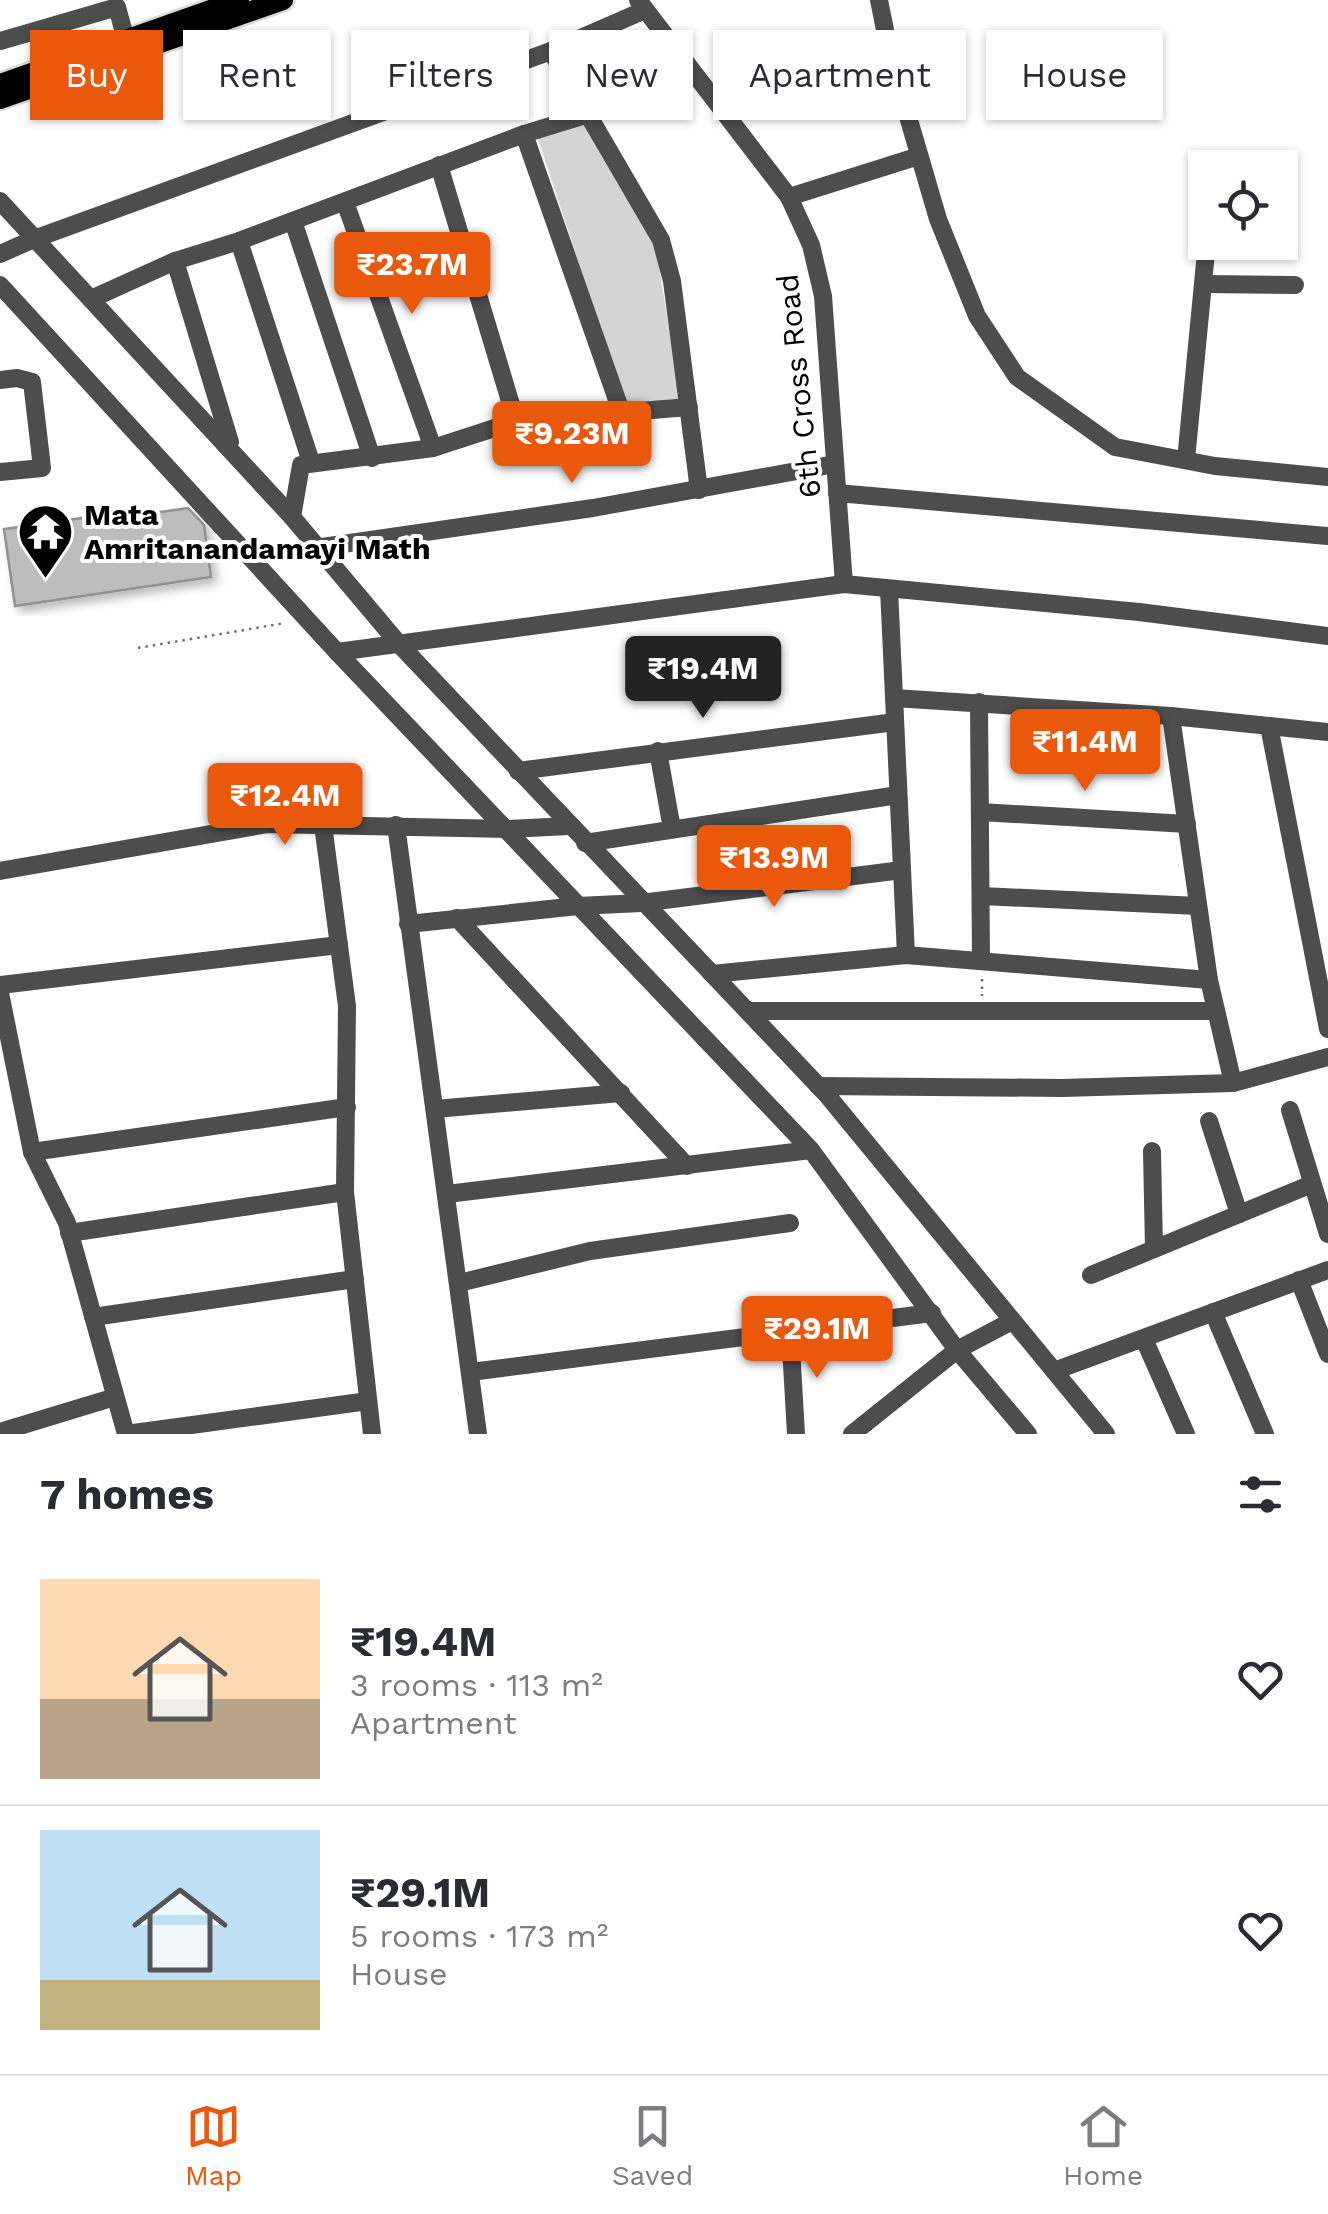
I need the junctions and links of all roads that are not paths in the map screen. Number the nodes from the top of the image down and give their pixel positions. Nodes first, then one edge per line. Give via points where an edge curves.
1 (239, 0) edge
2 (283, 0) edge
3 (879, 0) edge
4 (642, 5) edge
5 (39, 30) edge
6 (123, 30) edge
7 (154, 30) edge
8 (593, 30) edge
9 (30, 33) edge
10 (0, 41) edge
11 (549, 52) edge
12 (30, 74) edge
13 (0, 84) edge
14 (0, 99) edge
15 (570, 120) edge
16 (592, 120) edge
17 (524, 134) junction
18 (920, 156) junction
19 (439, 165) junction
20 (789, 197) junction
21 (0, 201) edge
22 (345, 202) junction
23 (294, 221) junction
24 (34, 239) junction
25 (240, 241) junction
26 (0, 254) edge
27 (1204, 260) edge
28 (175, 261) junction
29 (1202, 284) junction
30 (0, 285) edge
31 (1295, 285) dead end
32 (91, 299) junction
33 (9, 305) edge
34 (0, 380) edge
35 (689, 407) junction
36 (622, 414) junction
37 (516, 420) junction
38 (433, 448) junction
39 (233, 452) junction
40 (372, 458) junction
41 (1186, 460) junction
42 (312, 462) junction
43 (835, 464) junction
44 (0, 472) edge
45 (1328, 477) edge
46 (699, 490) junction
47 (837, 493) junction
48 (292, 517) junction
49 (1328, 536) edge
50 (315, 548) junction
51 (844, 584) junction
52 (889, 589) junction
53 (1328, 636) edge
54 (399, 644) junction
55 (337, 652) junction
56 (894, 698) junction
57 (979, 702) junction
58 (1171, 716) junction
59 (895, 722) junction
60 (1269, 726) junction
61 (1328, 732) edge
62 (658, 751) junction
63 (518, 772) junction
64 (898, 795) junction
65 (980, 812) junction
66 (1186, 824) junction
67 (323, 825) junction
68 (396, 826) junction
69 (569, 826) junction
70 (508, 829) junction
71 (672, 829) junction
72 (585, 843) junction
73 (902, 870) junction
74 (0, 871) edge
75 (980, 896) junction
76 (641, 903) junction
77 (578, 906) junction
78 (1198, 906) junction
79 (457, 918) junction
80 (408, 924) junction
81 (339, 945) junction
82 (906, 954) junction
83 (981, 961) junction
84 (712, 974) junction
85 (1209, 980) junction
86 (0, 989) edge
87 (749, 1011) junction
88 (1216, 1011) junction
89 (1328, 1029) edge
90 (1328, 1057) edge
91 (1233, 1082) junction
92 (818, 1086) junction
93 (620, 1093) junction
94 (347, 1107) junction
95 (435, 1109) junction
96 (1290, 1110) dead end
97 (1209, 1121) dead end
98 (812, 1150) junction
99 (1152, 1151) dead end
100 (32, 1152) junction
101 (687, 1166) junction
102 (1312, 1184) junction
103 (345, 1192) junction
104 (447, 1194) junction
105 (1239, 1214) junction
106 (790, 1223) dead end
107 (1327, 1226) edge
108 (69, 1233) junction
109 (1154, 1249) junction
110 (1328, 1270) edge
111 (1091, 1274) dead end
112 (355, 1279) junction
113 (1299, 1280) junction
114 (459, 1283) junction
115 (1212, 1312) junction
116 (932, 1314) junction
117 (93, 1316) junction
118 (1012, 1320) junction
119 (790, 1330) junction
120 (1144, 1338) junction
121 (958, 1350) junction
122 (1328, 1354) edge
123 (1054, 1371) junction
124 (472, 1372) junction
125 (116, 1397) junction
126 (368, 1402) junction
127 (0, 1432) edge
128 (126, 1434) edge
129 (372, 1434) edge
130 (478, 1434) edge
131 (796, 1434) edge
132 (852, 1434) edge
133 (1028, 1434) edge
134 (1106, 1434) edge
135 (1186, 1434) edge
136 (1265, 1434) edge

1 - 7 main road
2 - 14 main road
3 - 18 street
4 - 8 street
4 - 20 street, 6th Cross Road
5 - 6 street via 117,8
9 - 10 street
11 - 24 street
12 - 13 main road
15 - 17 street
16 - 35 street via 661,240
17 - 19 street
17 - 36 street
18 - 20 street
18 - 41 street via 977,316 1018,377 1115,447
19 - 22 street
19 - 37 street
20 - 43 street, 6th Cross Road via 823,296
21 - 24 street
22 - 23 street
22 - 38 street
23 - 25 street
23 - 40 street
24 - 26 street
24 - 32 street
25 - 28 street
25 - 42 street
27 - 29 street
28 - 32 street
28 - 39 street
29 - 31 street
29 - 41 street
30 - 33 street
32 - 39 street
33 - 55 street
34 - 44 street via 32,382 42,468
35 - 36 street
35 - 46 street
36 - 37 street
37 - 38 street
38 - 40 street
39 - 48 street
40 - 42 street
41 - 45 street
42 - 48 street via 302,465
43 - 46 street
43 - 47 street, 6th Cross Road
46 - 50 street
47 - 49 street
47 - 51 street, 6th Cross Road
48 - 50 street
50 - 54 street
51 - 52 street
51 - 54 street
52 - 53 street
52 - 56 street
54 - 55 street
54 - 63 street
55 - 70 street
56 - 57 street
56 - 59 street
57 - 58 street
57 - 65 street
58 - 60 street
58 - 66 street
59 - 62 street
59 - 64 street
60 - 61 street
60 - 89 street
62 - 63 street
62 - 71 street
63 - 69 street
64 - 71 street
64 - 73 street
65 - 66 street
65 - 75 street
66 - 78 street
67 - 68 street
67 - 74 street via 268,824
67 - 81 street
68 - 70 street
68 - 80 street
69 - 70 street
69 - 72 street
70 - 77 street
71 - 72 street
72 - 76 street
73 - 76 street
73 - 82 street
75 - 78 street
75 - 83 street
76 - 77 street
76 - 84 street
77 - 79 street
77 - 98 street
78 - 85 street
79 - 80 street
79 - 93 street
80 - 95 street
81 - 86 street
81 - 94 street
82 - 83 street
82 - 84 street
83 - 85 street
84 - 87 street
85 - 88 street
86 - 100 street
87 - 88 street
87 - 92 street
88 - 91 street
90 - 91 street
91 - 92 street
92 - 118 street
93 - 95 street
93 - 101 street
94 - 100 street
94 - 103 street
95 - 104 street
96 - 102 street
97 - 105 street
98 - 101 street
98 - 116 street
99 - 109 street
100 - 108 street
101 - 104 street
102 - 105 street
102 - 107 street
103 - 108 street
103 - 112 street
104 - 114 street
105 - 109 street
106 - 114 street via 590,1250
108 - 117 street
109 - 111 street
110 - 113 street
112 - 117 street
112 - 126 street
113 - 115 street
113 - 122 street
114 - 124 street
115 - 120 street
115 - 136 street
116 - 119 street
116 - 121 street
117 - 125 street
118 - 121 street
118 - 123 street
119 - 124 street
119 - 131 street
120 - 123 street
120 - 135 street
121 - 132 street
121 - 133 street
123 - 134 street
124 - 130 street
125 - 127 street
125 - 128 street
126 - 128 street
126 - 129 street

